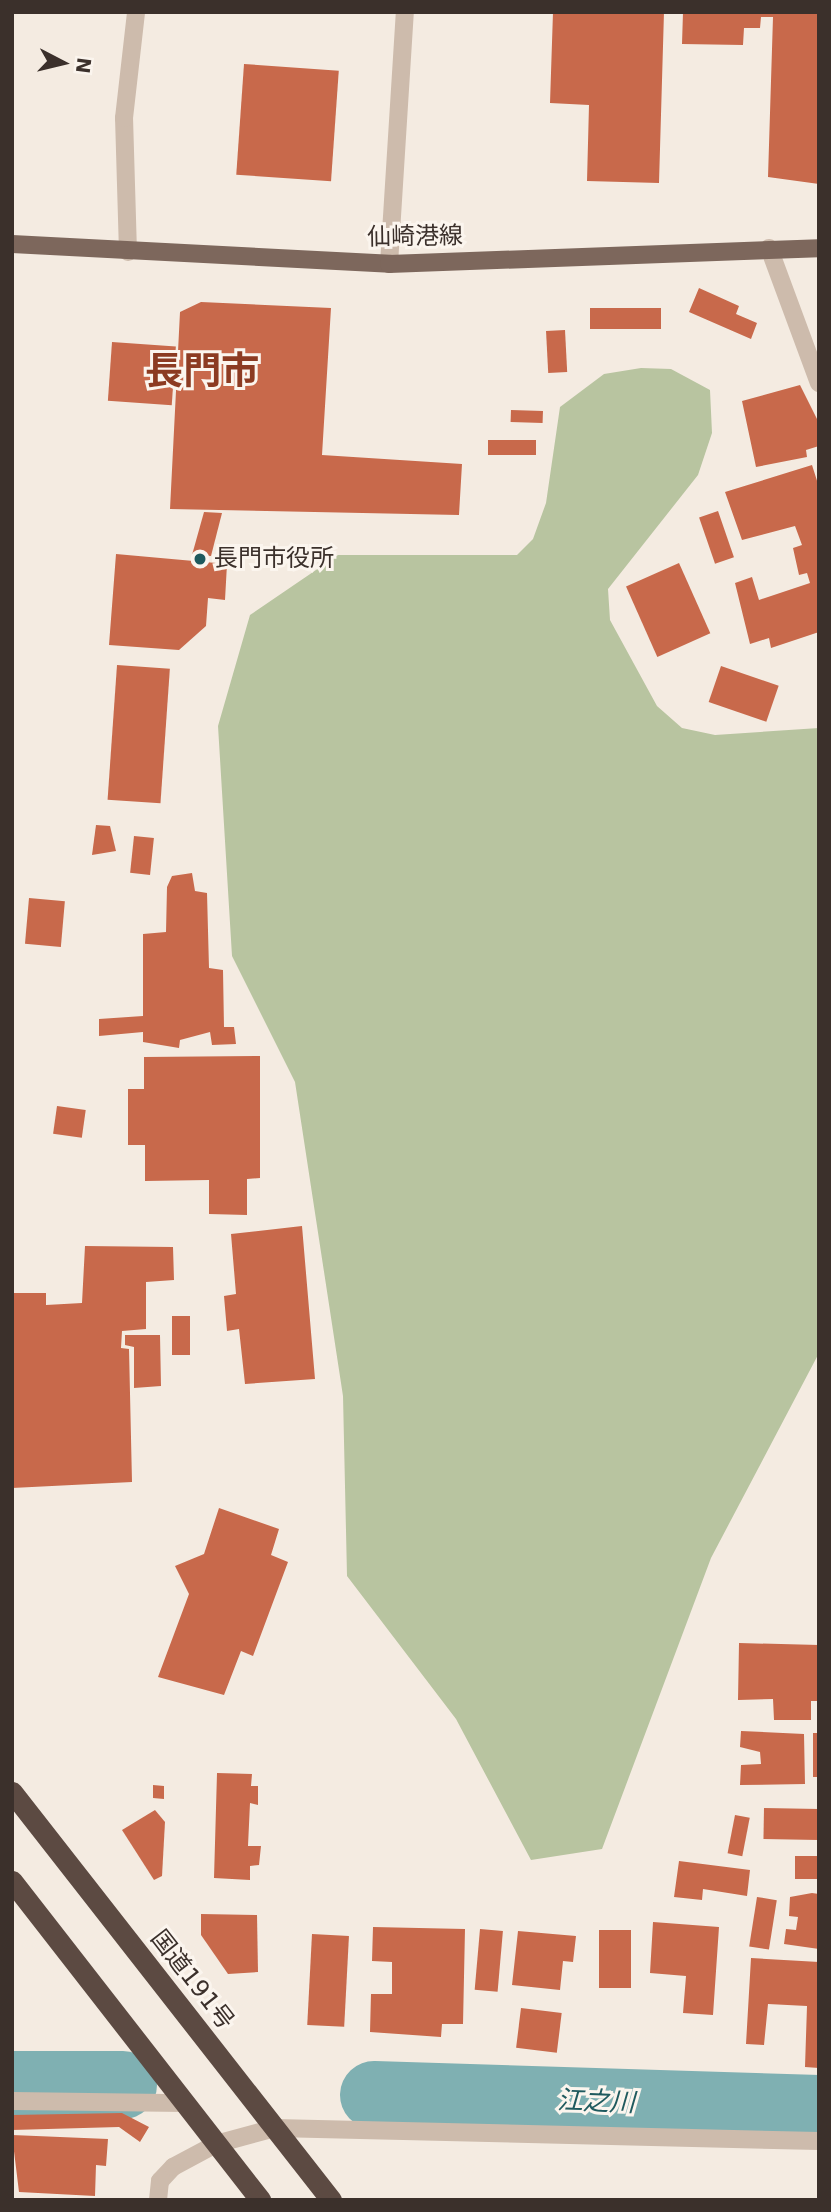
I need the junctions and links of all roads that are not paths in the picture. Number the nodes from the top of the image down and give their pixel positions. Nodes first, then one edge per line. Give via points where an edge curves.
1 (136, 12) edge
2 (404, 12) edge
3 (12, 244) edge
4 (769, 248) junction
5 (819, 248) edge
6 (128, 251) junction
7 (390, 264) junction
8 (819, 383) edge
9 (12, 1792) edge
10 (12, 1881) edge
11 (12, 2101) edge
12 (186, 2103) junction
13 (275, 2128) junction
14 (819, 2141) edge
15 (216, 2144) junction
16 (158, 2200) edge
17 (260, 2200) edge
18 (331, 2200) edge

1 - 6 street via 124,118
2 - 7 street
3 - 6 main road, 仙崎港線
4 - 5 main road, 仙崎港線
4 - 7 main road, 仙崎港線
4 - 8 street
6 - 7 main road, 仙崎港線
9 - 13 highway, 国道191号
10 - 12 highway
11 - 12 street
12 - 15 highway
13 - 14 street
13 - 15 street
13 - 18 highway, 国道191号
15 - 16 street via 173,2167 160,2181
15 - 17 highway

